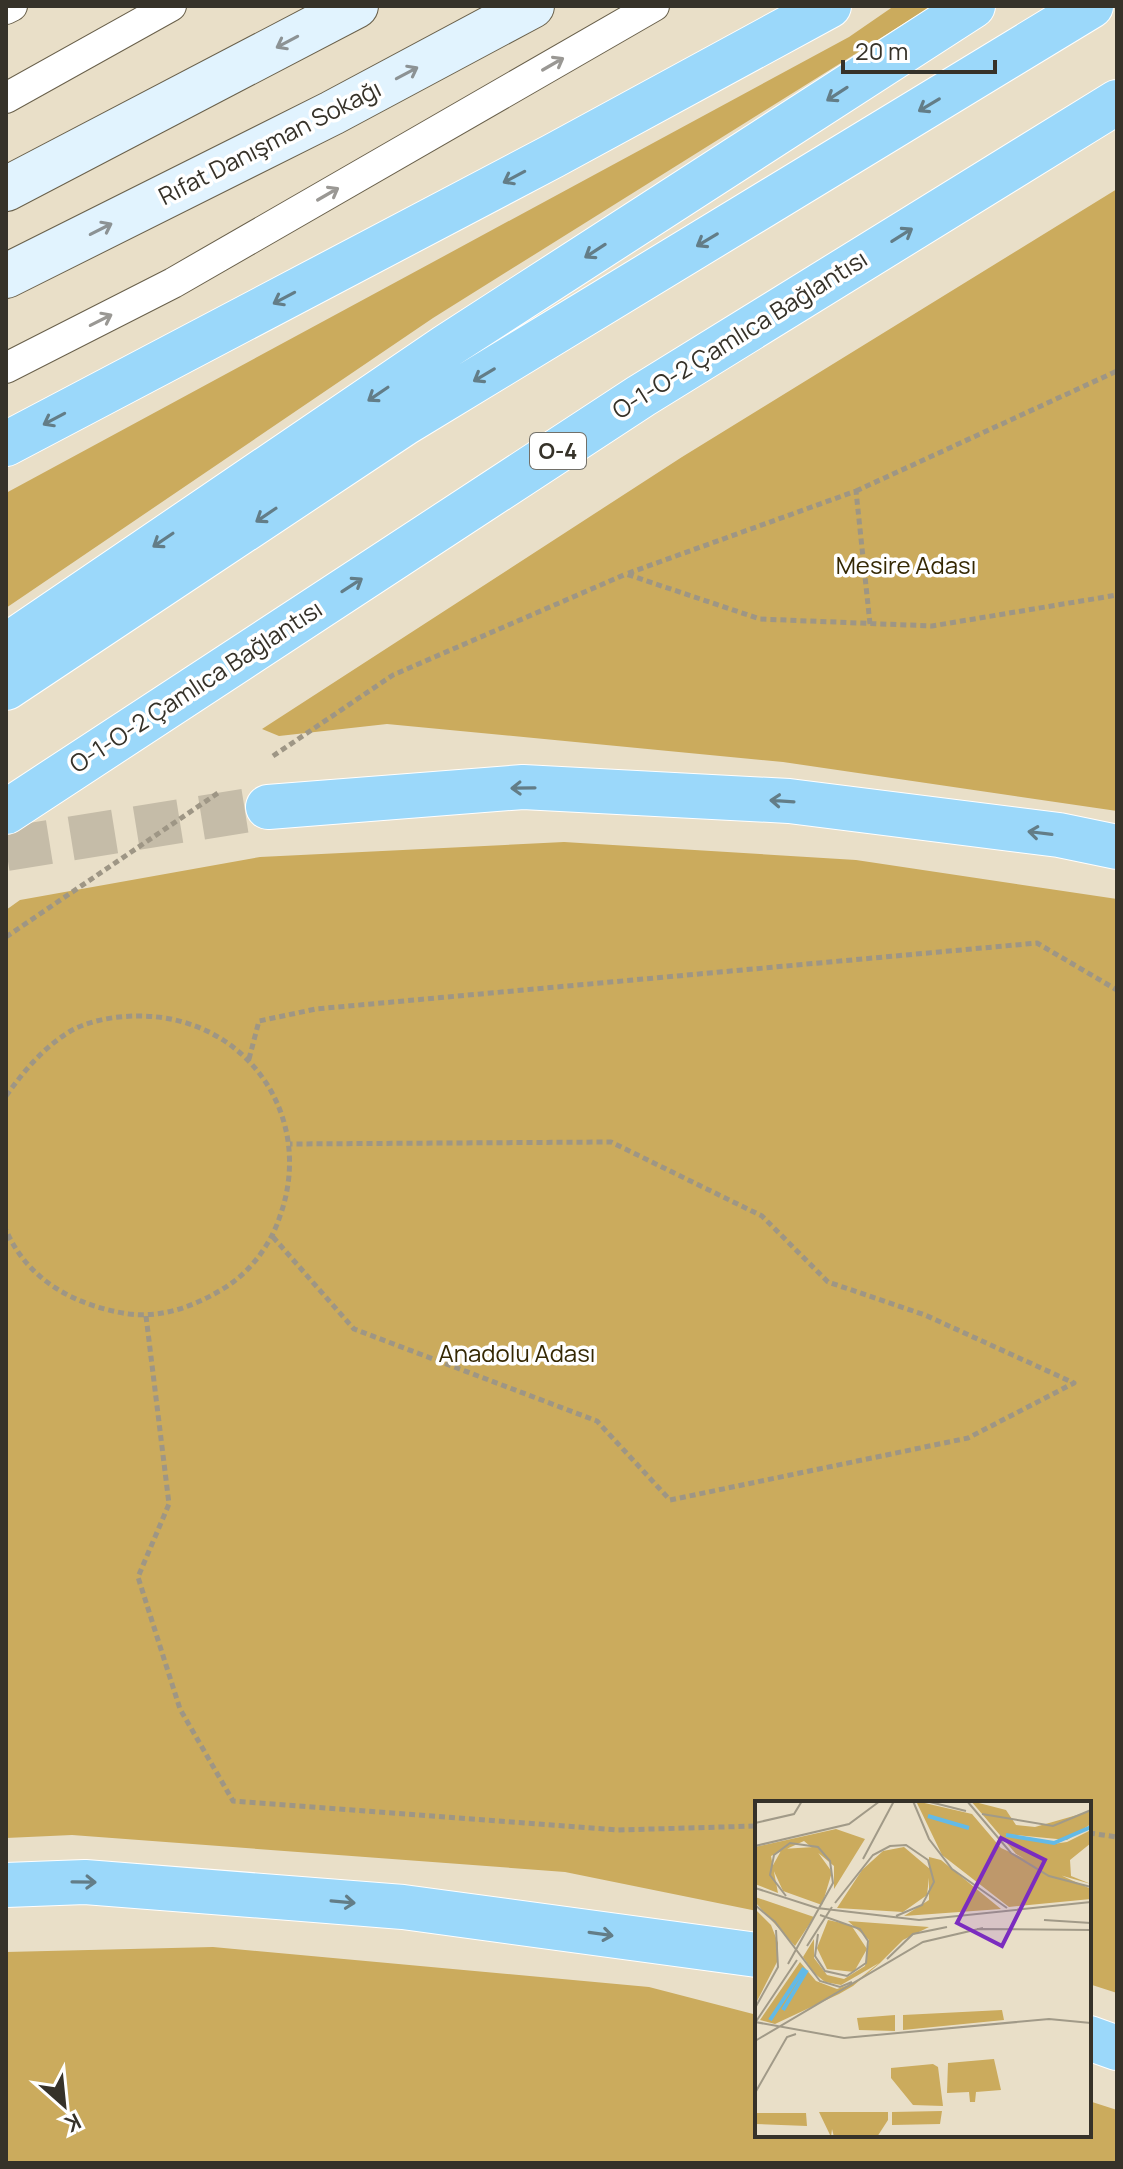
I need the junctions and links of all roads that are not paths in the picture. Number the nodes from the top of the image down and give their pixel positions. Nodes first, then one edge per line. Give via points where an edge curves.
1 (12, 6) edge
2 (171, 6) edge
3 (356, 6) edge
4 (532, 6) edge
5 (654, 6) edge
6 (788, 6) edge
7 (829, 6) edge
8 (973, 6) edge
9 (1091, 6) edge
10 (6, 9) edge
11 (6, 98) edge
12 (1117, 102) edge
13 (553, 156) junction
14 (6, 189) edge
15 (6, 276) edge
16 (6, 368) edge
17 (6, 444) edge
18 (6, 646) edge
19 (6, 688) edge
20 (268, 807) tunnel mouth
21 (6, 812) edge
22 (1117, 847) edge
23 (6, 1885) edge
24 (755, 1955) edge
25 (1091, 2039) edge
26 (1117, 2048) edge

1 - 10 lane
2 - 11 lane
3 -> 14 street
15 -> 4 street, Rıfat Danışman Sokağı
16 -> 5 lane via 173,283
6 - 13 highway
7 - 13 highway
8 -> 18 highway via 447,346
9 -> 19 highway via 405,423
21 -> 12 highway, O-1-O-2 Çamlıca Bağlantısı / O-4 via 641,396
13 -> 17 highway
22 -> 20 highway via 789,801 523,787
23 -> 24 highway via 85,1882 403,1907
25 - 26 highway

